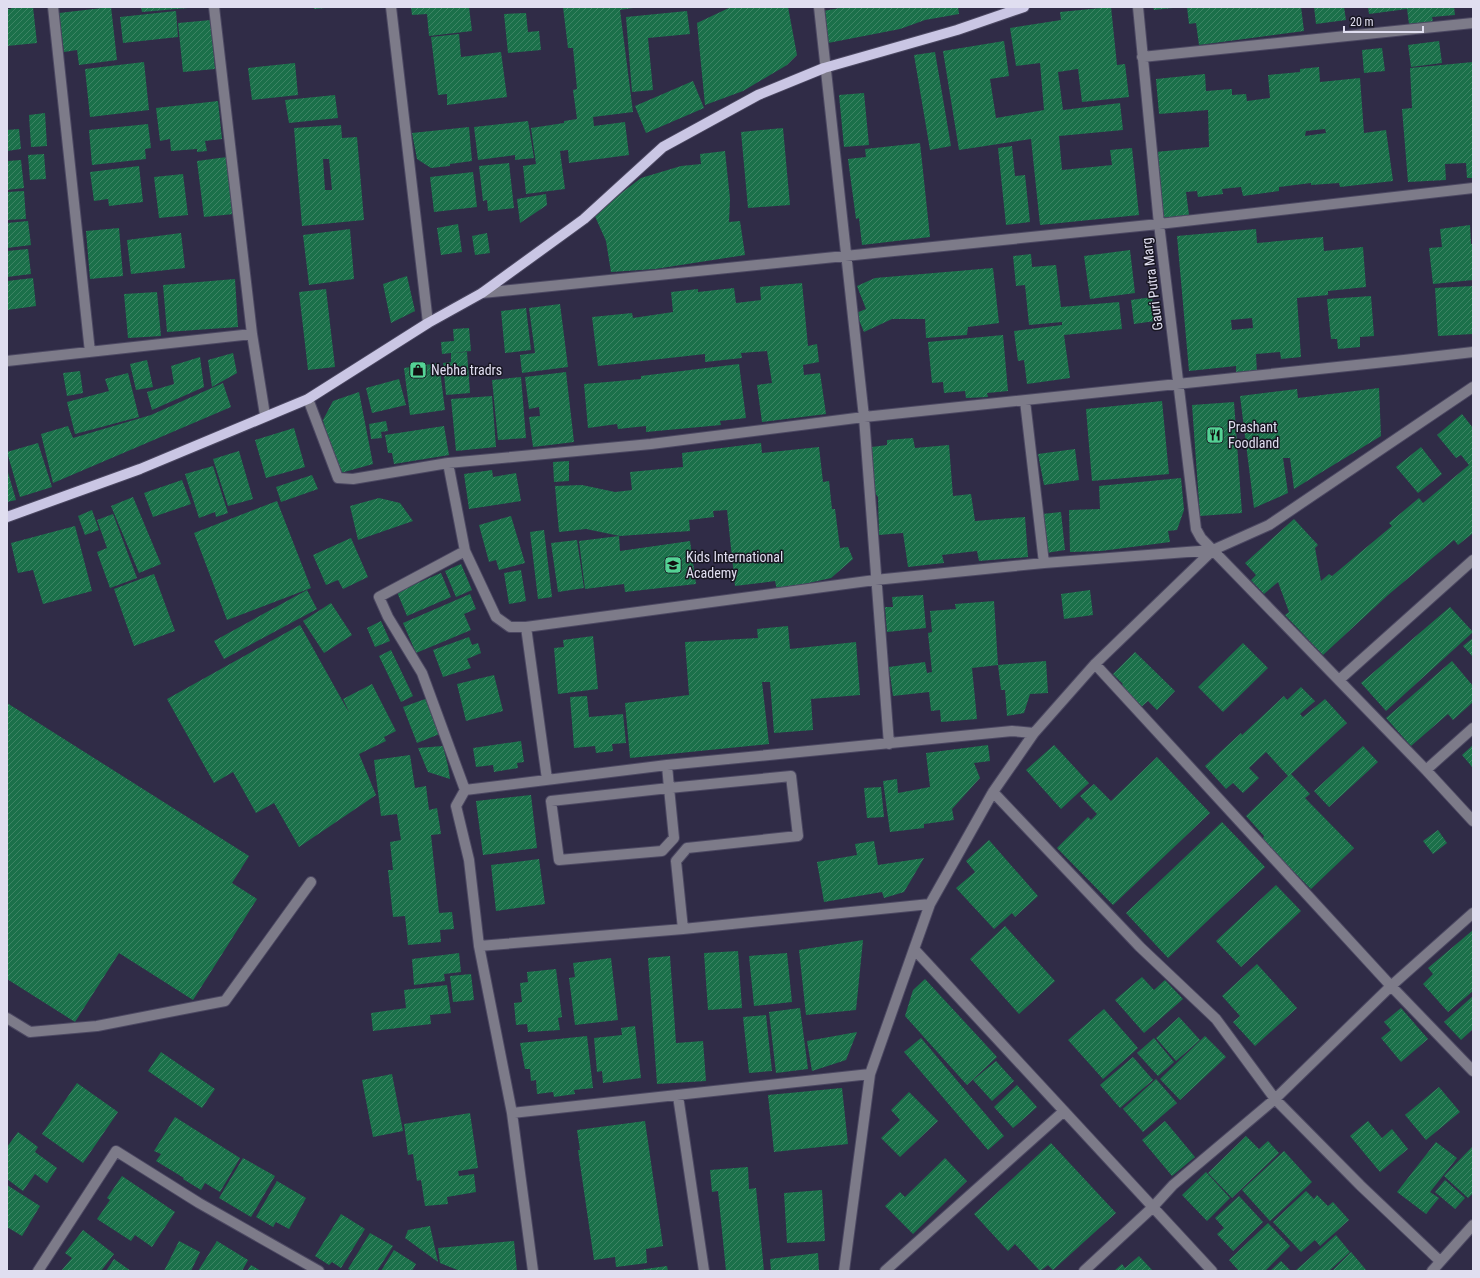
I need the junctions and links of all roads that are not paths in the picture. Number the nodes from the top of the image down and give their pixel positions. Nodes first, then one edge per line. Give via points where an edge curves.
1 (53, 7) edge
2 (214, 7) edge
3 (391, 7) edge
4 (819, 7) edge
5 (1024, 7) edge
6 (1138, 7) edge
7 (1473, 23) edge
8 (1142, 57) junction
9 (824, 68) junction
10 (1473, 188) edge
11 (1160, 224) junction
12 (846, 255) junction
13 (482, 292) junction
14 (428, 323) junction
15 (252, 334) junction
16 (90, 352) junction
17 (1473, 352) edge
18 (7, 361) edge
19 (1178, 384) junction
20 (1473, 387) edge
21 (308, 398) junction
22 (1026, 401) junction
23 (265, 415) junction
24 (864, 417) junction
25 (448, 464) junction
26 (7, 516) edge
27 (1214, 550) junction
28 (466, 551) junction
29 (1473, 560) edge
30 (1044, 563) junction
31 (875, 580) junction
32 (526, 627) junction
33 (1095, 664) junction
34 (1339, 680) junction
35 (1473, 728) edge
36 (1034, 733) junction
37 (889, 744) junction
38 (666, 765) junction
39 (1426, 770) junction
40 (547, 779) junction
41 (669, 788) junction
42 (465, 790) junction
43 (993, 792) junction
44 (1473, 821) edge
45 (674, 838) junction
46 (687, 848) junction
47 (662, 851) junction
48 (676, 861) junction
49 (312, 882) dead end
50 (930, 904) junction
51 (1473, 913) edge
52 (683, 928) junction
53 (479, 946) junction
54 (914, 949) junction
55 (1391, 986) junction
56 (7, 1018) edge
57 (1473, 1071) edge
58 (870, 1074) junction
59 (678, 1096) junction
60 (1275, 1099) junction
61 (1064, 1111) junction
62 (512, 1113) junction
63 (1152, 1208) junction
64 (1473, 1225) edge
65 (1440, 1261) junction
66 (38, 1271) edge
67 (320, 1271) edge
68 (533, 1271) edge
69 (704, 1271) edge
70 (844, 1271) edge
71 (885, 1271) edge
72 (1084, 1271) edge
73 (1212, 1271) edge
74 (1432, 1271) edge

1 - 16 street
2 - 15 street
3 - 14 street
4 - 9 street
5 - 9 main road via 957,30
6 - 8 street, Gauri Putra Marg
7 - 8 street
8 - 11 street, Gauri Putra Marg
9 - 12 street
9 - 13 main road via 758,95 663,147 584,219
10 - 11 street
11 - 12 street
11 - 19 street, Gauri Putra Marg
12 - 13 street
12 - 24 street
13 - 14 main road
14 - 21 main road
15 - 16 street
15 - 23 street
16 - 18 street
17 - 19 street
19 - 22 street
19 - 27 street, Gauri Putra Marg via 1194,522 1201,538
20 - 27 street via 1269,525
21 - 23 main road
21 - 25 street via 338,478 354,479
22 - 24 street
22 - 30 street
23 - 26 main road via 140,469
24 - 25 street via 651,444
24 - 31 street
25 - 28 street
27 - 30 street
27 - 33 street
27 - 34 street, Gauri Putra Marg
28 - 32 street via 496,617 510,626
28 - 42 street via 379,597 422,674
29 - 34 street
30 - 31 street
31 - 32 street
31 - 37 street
32 - 40 street
33 - 36 street
33 - 55 street
34 - 39 street, Gauri Putra Marg
35 - 39 street
36 - 37 street via 1012,732
36 - 43 street
37 - 38 street
38 - 40 street
38 - 41 street
39 - 44 street, Gauri Putra Marg
40 - 42 street
41 - 45 street
41 - 46 street via 791,776 798,836
41 - 47 street via 551,801 559,860
42 - 53 street via 456,806 469,860
43 - 50 street
43 - 60 street via 1140,947 1216,1020
45 - 46 street
45 - 47 street
46 - 48 street
47 - 48 street
48 - 52 street
49 - 56 street via 225,1000 97,1026 30,1032
50 - 52 street
50 - 54 street
51 - 55 street
52 - 53 street
53 - 62 street
54 - 58 street
54 - 61 street
55 - 57 street
55 - 60 street
58 - 59 street
58 - 70 street
59 - 62 street
59 - 69 street
60 - 63 street via 1173,1185
60 - 65 street
61 - 63 street
61 - 71 street
62 - 68 street
63 - 72 street
63 - 73 street
64 - 65 street
65 - 74 street
66 - 67 street via 116,1151 199,1203

